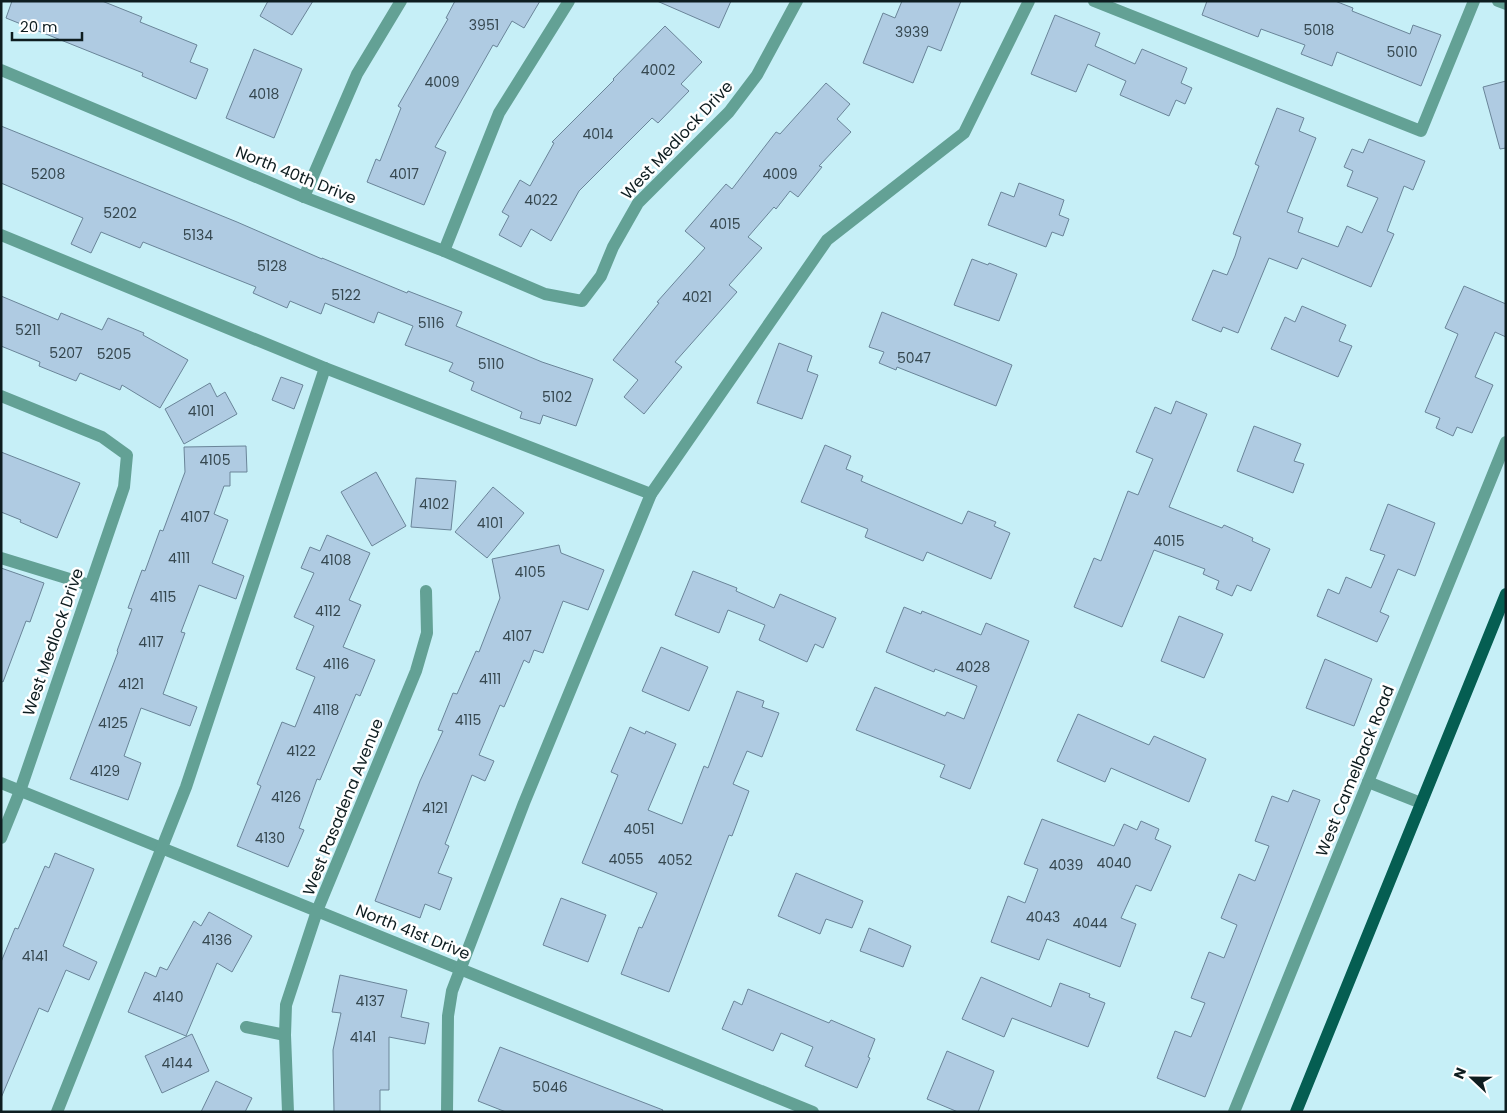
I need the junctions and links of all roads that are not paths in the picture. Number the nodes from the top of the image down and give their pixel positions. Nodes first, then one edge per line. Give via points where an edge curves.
1 (401, 1) edge
2 (569, 1) edge
3 (797, 1) edge
4 (1028, 1) edge
5 (1094, 1) edge
6 (1474, 1) edge
7 (1498, 1) edge
8 (1506, 4) edge
9 (1, 70) edge
10 (304, 197) junction
11 (1, 235) edge
12 (444, 251) junction
13 (582, 301) joint
14 (325, 368) junction
15 (1, 396) edge
16 (1506, 442) edge
17 (651, 494) junction
18 (1, 558) edge
19 (89, 585) junction
20 (426, 591) dead end
21 (1506, 594) edge
22 (1368, 782) junction
23 (1, 783) edge
24 (20, 791) junction
25 (1420, 803) junction
26 (1, 838) edge
27 (162, 848) junction
28 (317, 911) junction
29 (460, 968) junction
30 (246, 1027) dead end
31 (284, 1035) junction
32 (809, 1111) edge
33 (56, 1112) edge
34 (288, 1112) edge
35 (447, 1112) edge
36 (1234, 1112) edge
37 (1296, 1112) edge

1 - 10 street via 357,74
2 - 12 street via 499,114
3 - 13 street, West Medlock Drive via 758,75 729,112 638,203 612,247 601,276
4 - 17 street via 964,134 827,240
5 - 6 street via 1421,131
7 - 8 street
9 - 10 street, North 40th Drive
10 - 12 street, North 40th Drive
11 - 14 street
12 - 13 street, North 40th Drive via 545,294
14 - 17 street
14 - 27 street via 186,787
15 - 19 street, West Medlock Drive via 102,437 127,454 124,487
16 - 22 street, West Camelback Road
17 - 29 street
18 - 19 street
19 - 24 street, West Medlock Drive
20 - 28 street, West Pasadena Avenue via 427,633 416,671
21 - 25 main road
22 - 25 street
22 - 36 street, West Camelback Road
23 - 24 street, North 41st Drive
24 - 26 street, West Medlock Drive
24 - 27 street, North 41st Drive
25 - 37 main road
27 - 28 street, North 41st Drive
27 - 33 street
28 - 29 street, North 41st Drive
28 - 31 street, West Pasadena Avenue via 286,1005
29 - 32 street, North 41st Drive
29 - 35 street via 448,1016
30 - 31 street
31 - 34 street, West Pasadena Avenue

